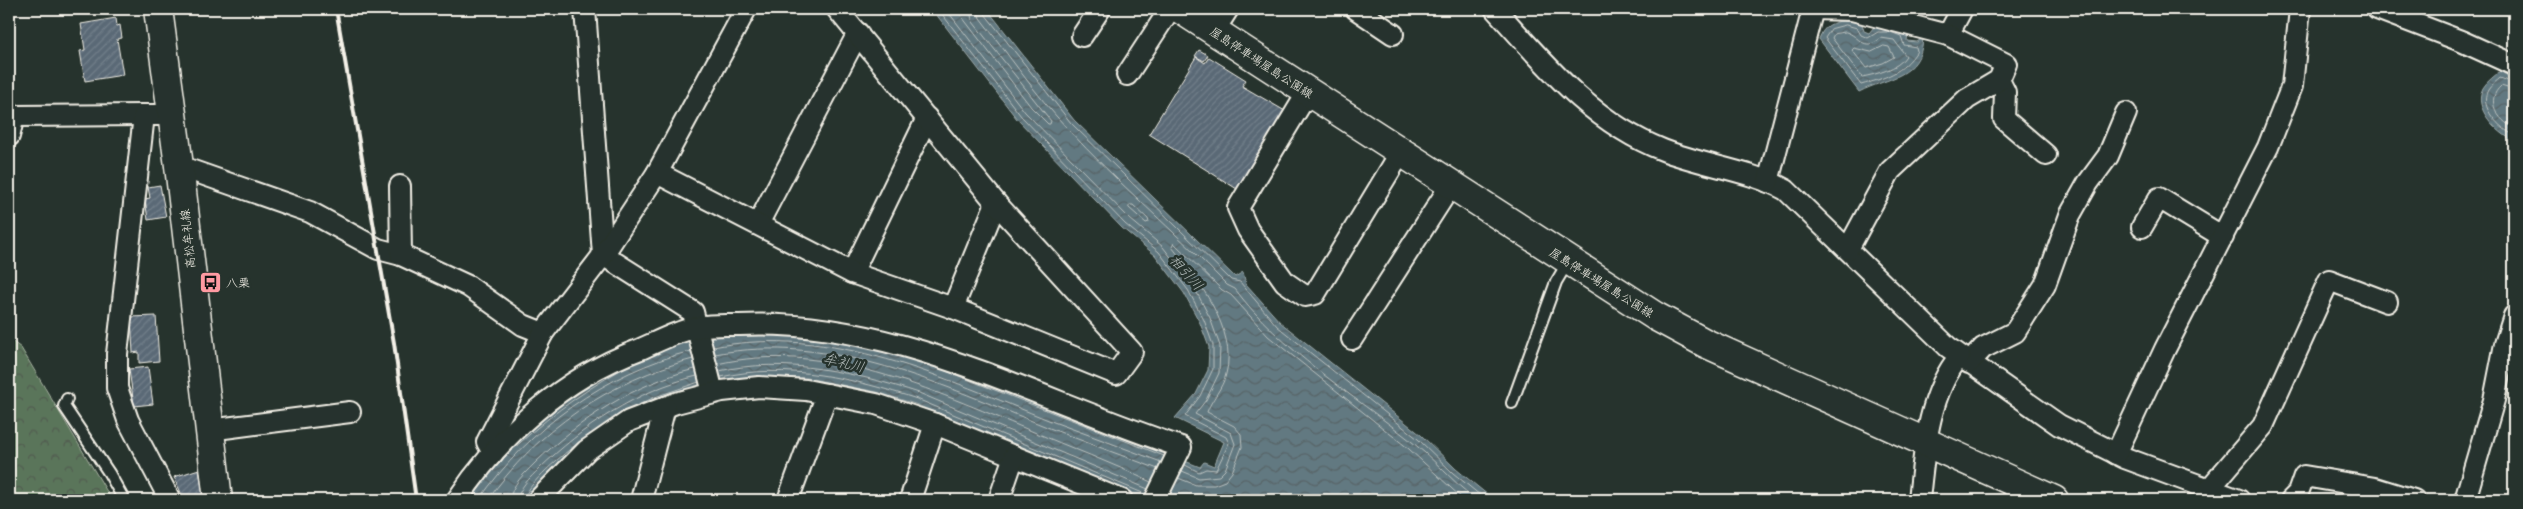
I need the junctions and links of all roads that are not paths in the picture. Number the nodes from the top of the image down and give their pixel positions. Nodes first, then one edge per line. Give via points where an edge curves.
1 (158, 9) edge
2 (585, 9) edge
3 (837, 9) edge
4 (1100, 9) edge
5 (1170, 9) edge
6 (1180, 9) edge
7 (1356, 9) edge
8 (1495, 9) edge
9 (1962, 9) edge
10 (2300, 9) edge
11 (2377, 9) edge
12 (739, 11) edge
13 (1221, 20) edge
14 (858, 33) junction
15 (1393, 34) dead end
16 (1948, 35) junction
17 (1082, 36) dead end
18 (2514, 65) edge
19 (1127, 75) dead end
20 (2000, 80) junction
21 (1308, 92) junction
22 (2126, 113) dead end
23 (144, 115) junction
24 (172, 115) junction
25 (927, 118) junction
26 (9, 136) edge
27 (1401, 152) junction
28 (2046, 155) dead end
29 (179, 166) junction
30 (657, 173) junction
31 (1768, 182) junction
32 (1451, 185) junction
33 (400, 186) dead end
34 (996, 203) junction
35 (758, 224) junction
36 (2142, 227) dead end
37 (2223, 237) junction
38 (1848, 249) junction
39 (401, 255) junction
40 (603, 256) junction
41 (1569, 262) junction
42 (852, 273) junction
43 (2387, 302) dead end
44 (953, 308) junction
45 (2514, 316) edge
46 (698, 327) junction
47 (543, 333) junction
48 (1352, 338) dead end
49 (1964, 359) junction
50 (713, 393) junction
51 (827, 394) junction
52 (68, 399) dead end
53 (1512, 403) dead end
54 (665, 407) junction
55 (350, 412) dead end
56 (935, 424) junction
57 (209, 430) junction
58 (1925, 442) junction
59 (493, 453) junction
60 (2116, 454) junction
61 (1014, 456) junction
62 (2210, 488) junction
63 (1118, 499) edge
64 (124, 500) edge
65 (170, 500) edge
66 (218, 500) edge
67 (457, 500) edge
68 (538, 500) edge
69 (641, 500) edge
70 (788, 500) edge
71 (910, 500) edge
72 (999, 500) edge
73 (1155, 500) edge
74 (1920, 500) edge
75 (2054, 500) edge
76 (2239, 500) edge
77 (2291, 500) edge
78 (2414, 500) edge
79 (2465, 500) edge

1 - 24 main road, 高松牟礼線
2 - 40 street
3 - 14 street
4 - 17 street
5 - 19 street
6 - 13 main road, 屋島停車場屋島公園線
7 - 15 street
8 - 31 street via 1559,80 1606,120 1661,149
9 - 16 street
10 - 37 street via 2292,86 2268,147
11 - 18 street via 2462,41
12 - 30 street
13 - 21 main road, 屋島停車場屋島公園線
14 - 25 street
14 - 35 street
16 - 20 street via 2006,64
16 - 31 street via 1852,10 1813,9
20 - 28 street via 2005,92 2004,119
20 - 38 street via 1967,100 1890,171
21 - 27 main road, 屋島停車場屋島公園線
21 - 27 street via 1238,208 1248,230 1285,282 1305,296 1315,294
22 - 49 street via 2108,156 2070,215 2045,285 2015,332
23 - 24 street
23 - 26 street via 14,116
23 - 65 street via 117,354 117,388 128,420
24 - 29 main road, 高松牟礼線
25 - 34 street
25 - 42 street
27 - 32 main road, 屋島停車場屋島公園線
29 - 39 street via 310,212 378,249
29 - 57 main road, 高松牟礼線
30 - 35 street
30 - 40 street
31 - 38 street via 1794,196
32 - 41 main road, 屋島停車場屋島公園線
32 - 48 street
33 - 39 street
34 - 44 street
34 - 44 street via 1132,352 1116,374
35 - 42 street
36 - 37 street via 2159,198
37 - 60 street
38 - 49 street
39 - 47 street via 468,286 523,325
40 - 46 street via 693,312
40 - 47 street
41 - 53 lane via 1556,282
41 - 58 main road, 屋島停車場屋島公園線 via 1680,330
42 - 44 street
43 - 62 street via 2329,280 2263,426
45 - 79 street
46 - 50 street
46 - 59 street via 619,356 586,374 542,405
46 - 73 street via 769,323 826,327 876,339 943,358 1181,447
47 - 59 street via 487,442
49 - 58 street via 1950,367 1926,430
49 - 60 street via 2059,425
50 - 51 street via 759,387
50 - 54 street
51 - 56 street via 876,404
51 - 70 street
52 - 64 lane via 64,406 110,473
54 - 68 street via 629,421 587,450
54 - 69 street
55 - 57 street
56 - 61 street
56 - 71 street
57 - 66 main road, 高松牟礼線
58 - 74 street
58 - 75 main road, 屋島停車場屋島公園線
59 - 67 street
60 - 62 street
61 - 63 street
61 - 72 street
62 - 76 street
77 - 78 street via 2298,493 2304,476 2375,488

